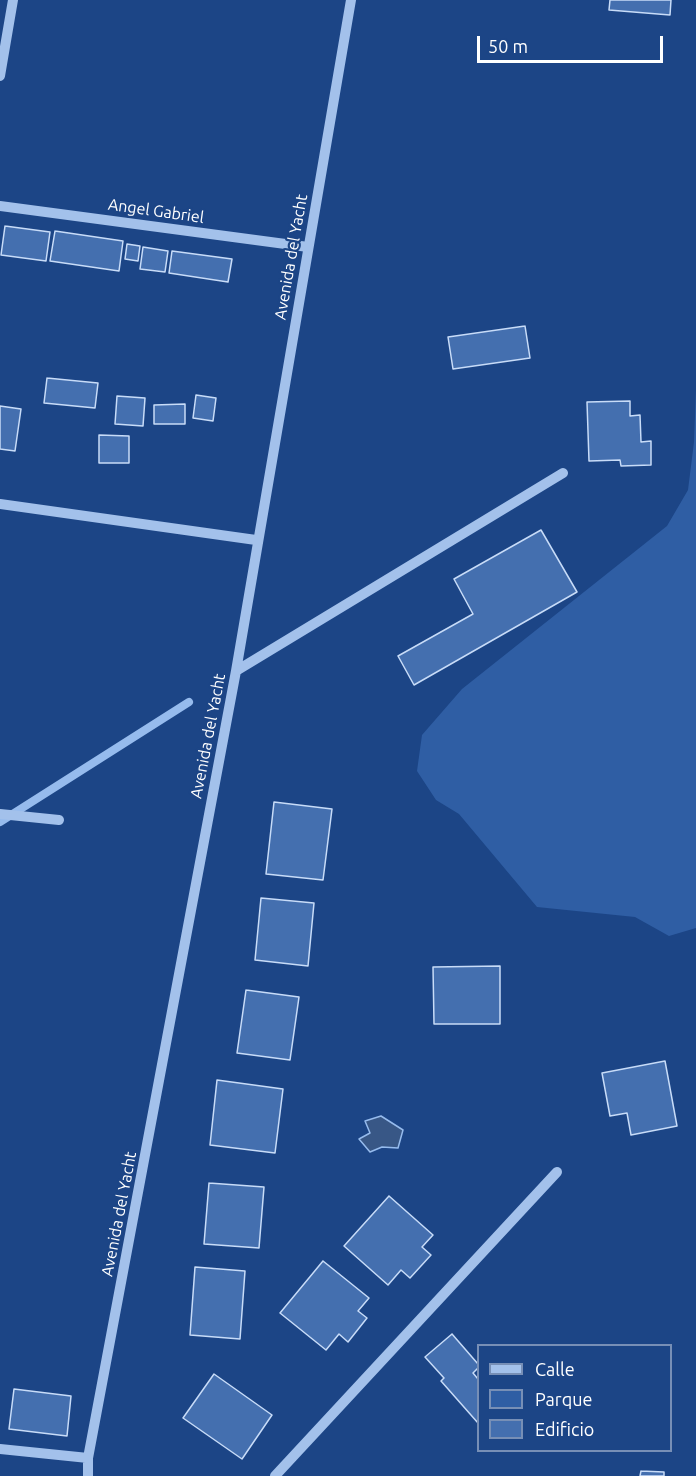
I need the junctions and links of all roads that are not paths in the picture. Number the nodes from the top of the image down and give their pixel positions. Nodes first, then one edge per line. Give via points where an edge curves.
1 (13, 0) edge
2 (351, 0) edge
3 (0, 76) edge
4 (0, 206) edge
5 (308, 247) junction
6 (563, 473) dead end
7 (0, 504) edge
8 (256, 540) junction
9 (236, 670) junction
10 (0, 814) edge
11 (59, 820) dead end
12 (557, 1173) dead end
13 (0, 1449) edge
14 (88, 1458) junction
15 (88, 1476) edge
16 (275, 1476) edge

1 - 3 street
2 - 5 street, Avenida del Yacht
4 - 5 street, Angel Gabriel
5 - 8 street, Avenida del Yacht
6 - 9 street
7 - 8 street
8 - 9 street, Avenida del Yacht
9 - 14 street, Avenida del Yacht
10 - 11 street
12 - 16 street
13 - 14 street
14 - 15 street, Avenida del Yacht

